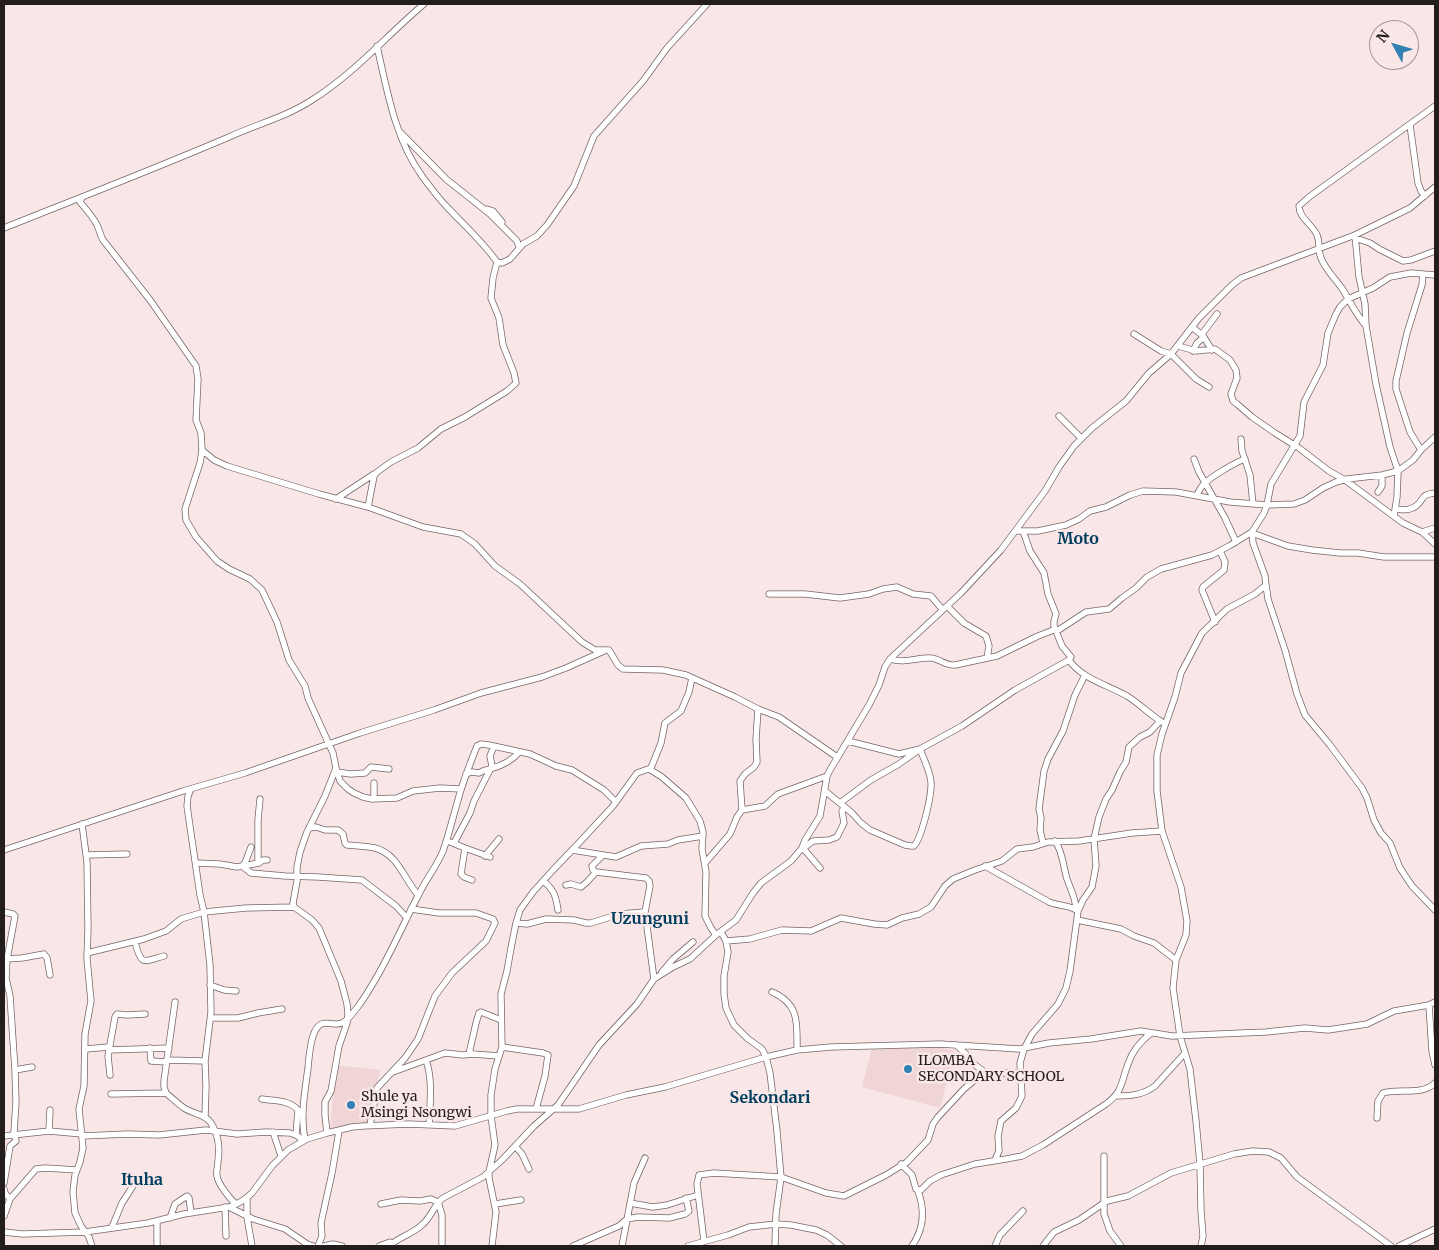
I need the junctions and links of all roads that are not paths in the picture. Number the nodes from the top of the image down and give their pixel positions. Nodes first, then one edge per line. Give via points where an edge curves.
1 (424, 4) edge
2 (707, 4) edge
3 (377, 46) junction
4 (1435, 106) edge
5 (1410, 125) junction
6 (398, 130) junction
7 (1435, 187) edge
8 (1425, 196) junction
9 (82, 197) junction
10 (4, 228) edge
11 (1355, 237) junction
12 (520, 247) junction
13 (1319, 248) junction
14 (1435, 251) edge
15 (497, 262) junction
16 (1423, 274) junction
17 (1435, 275) edge
18 (1362, 293) junction
19 (1348, 300) junction
20 (1217, 314) dead end
21 (1366, 326) junction
22 (1192, 327) junction
23 (1134, 334) dead end
24 (1203, 335) junction
25 (1178, 346) junction
26 (1212, 350) junction
27 (1193, 351) junction
28 (1171, 354) junction
29 (1209, 387) dead end
30 (1059, 416) dead end
31 (1435, 437) edge
32 (1080, 438) junction
33 (1242, 439) dead end
34 (1295, 446) junction
35 (202, 450) junction
36 (1421, 450) junction
37 (1194, 459) dead end
38 (1245, 459) junction
39 (1398, 471) junction
40 (375, 473) junction
41 (1382, 475) junction
42 (1345, 480) junction
43 (1205, 483) junction
44 (1378, 492) dead end
45 (1435, 493) edge
46 (1196, 495) junction
47 (336, 499) junction
48 (1215, 500) junction
49 (1253, 504) junction
50 (1267, 505) junction
51 (368, 507) junction
52 (1395, 513) junction
53 (1435, 528) edge
54 (1016, 531) junction
55 (1023, 531) junction
56 (1252, 532) junction
57 (1422, 532) junction
58 (1236, 542) junction
59 (1435, 544) edge
60 (1220, 551) junction
61 (1435, 558) edge
62 (1266, 585) junction
63 (769, 594) dead end
64 (945, 608) junction
65 (1215, 622) junction
66 (1056, 630) junction
67 (608, 649) junction
68 (987, 658) junction
69 (890, 659) junction
70 (1069, 660) junction
71 (1085, 675) junction
72 (692, 678) junction
73 (758, 709) junction
74 (1163, 722) junction
75 (848, 740) junction
76 (329, 744) junction
77 (494, 746) junction
78 (920, 749) junction
79 (519, 752) junction
80 (838, 757) junction
81 (491, 768) junction
82 (389, 769) dead end
83 (649, 769) junction
84 (336, 770) junction
85 (466, 774) junction
86 (827, 776) junction
87 (374, 783) dead end
88 (191, 789) junction
89 (461, 789) junction
90 (825, 791) junction
91 (260, 799) dead end
92 (374, 799) junction
93 (616, 802) junction
94 (842, 805) junction
95 (742, 810) junction
96 (82, 824) junction
97 (309, 828) junction
98 (1162, 831) junction
99 (703, 836) junction
100 (499, 839) dead end
101 (1094, 839) junction
102 (446, 840) junction
103 (1055, 841) junction
104 (454, 843) junction
105 (1042, 843) junction
106 (251, 847) dead end
107 (465, 848) junction
108 (802, 849) junction
109 (4, 850) edge
110 (572, 850) junction
111 (127, 854) dead end
112 (86, 855) junction
113 (603, 855) junction
114 (267, 860) dead end
115 (196, 863) junction
116 (258, 863) junction
117 (705, 863) junction
118 (243, 866) junction
119 (985, 866) junction
120 (820, 868) dead end
121 (596, 872) junction
122 (298, 877) junction
123 (472, 880) dead end
124 (543, 881) junction
125 (566, 885) dead end
126 (418, 895) junction
127 (294, 908) junction
128 (411, 909) junction
129 (558, 910) dead end
130 (1077, 910) junction
131 (1435, 910) edge
132 (4, 912) edge
133 (204, 912) junction
134 (645, 912) junction
135 (407, 918) junction
136 (1077, 920) junction
137 (516, 923) junction
138 (718, 933) junction
139 (726, 941) junction
140 (135, 942) junction
141 (693, 942) dead end
142 (87, 953) junction
143 (164, 956) dead end
144 (6, 959) edge
145 (1176, 960) junction
146 (50, 975) dead end
147 (657, 977) junction
148 (210, 985) junction
149 (236, 991) dead end
150 (772, 992) dead end
151 (175, 1002) dead end
152 (1432, 1003) edge
153 (282, 1009) dead end
154 (145, 1014) dead end
155 (211, 1018) junction
156 (348, 1018) junction
157 (501, 1020) junction
158 (1151, 1033) junction
159 (1180, 1036) junction
160 (956, 1045) junction
161 (502, 1047) junction
162 (150, 1048) junction
163 (169, 1048) junction
164 (86, 1049) junction
165 (109, 1049) junction
166 (1024, 1049) junction
167 (797, 1050) junction
168 (1185, 1053) junction
169 (469, 1054) junction
170 (499, 1056) junction
171 (766, 1056) junction
172 (426, 1060) junction
173 (168, 1061) junction
174 (204, 1061) junction
175 (1435, 1065) edge
176 (32, 1067) dead end
177 (15, 1070) junction
178 (392, 1072) junction
179 (984, 1072) junction
180 (1020, 1073) junction
181 (110, 1075) dead end
182 (1435, 1083) edge
183 (166, 1093) junction
184 (111, 1094) dead end
185 (1116, 1096) junction
186 (262, 1099) dead end
187 (536, 1109) junction
188 (50, 1110) dead end
189 (554, 1110) junction
190 (491, 1116) junction
191 (205, 1117) junction
192 (1378, 1118) dead end
193 (370, 1125) junction
194 (429, 1125) junction
195 (339, 1130) junction
196 (50, 1131) junction
197 (215, 1131) junction
198 (273, 1132) junction
199 (328, 1133) junction
200 (14, 1135) junction
201 (82, 1135) junction
202 (296, 1135) junction
203 (4, 1136) edge
204 (304, 1140) junction
205 (515, 1146) junction
206 (281, 1156) junction
207 (1104, 1156) dead end
208 (645, 1158) dead end
209 (995, 1160) junction
210 (902, 1164) junction
211 (1200, 1164) junction
212 (529, 1168) dead end
213 (77, 1170) junction
214 (489, 1172) junction
215 (781, 1177) junction
216 (138, 1178) dead end
217 (4, 1183) edge
218 (4, 1189) edge
219 (918, 1190) junction
220 (698, 1195) junction
221 (247, 1198) junction
222 (686, 1198) junction
223 (10, 1199) junction
224 (521, 1200) dead end
225 (438, 1202) junction
226 (630, 1202) junction
227 (1104, 1203) junction
228 (236, 1204) junction
229 (381, 1204) dead end
230 (495, 1204) junction
231 (227, 1207) junction
232 (1023, 1211) dead end
233 (191, 1213) junction
234 (4, 1216) edge
235 (247, 1217) junction
236 (170, 1218) junction
237 (627, 1218) junction
238 (157, 1221) junction
239 (776, 1224) junction
240 (112, 1227) junction
241 (1435, 1229) edge
242 (4, 1232) edge
243 (86, 1232) junction
244 (322, 1233) junction
245 (226, 1236) dead end
246 (395, 1240) junction
247 (704, 1241) junction
248 (92, 1246) edge
249 (157, 1246) edge
250 (252, 1246) edge
251 (313, 1246) edge
252 (318, 1246) edge
253 (327, 1246) edge
254 (342, 1246) edge
255 (379, 1246) edge
256 (388, 1246) edge
257 (442, 1246) edge
258 (492, 1246) edge
259 (573, 1246) edge
260 (622, 1246) edge
261 (688, 1246) edge
262 (775, 1246) edge
263 (842, 1246) edge
264 (912, 1246) edge
265 (995, 1246) edge
266 (1043, 1246) edge
267 (1121, 1246) edge
268 (1201, 1246) edge
269 (1391, 1246) edge
270 (1399, 1246) edge

1 - 3 street
2 - 12 street via 594,136 574,186 547,225
3 - 6 street
3 - 9 street via 328,89 294,111
4 - 5 street
5 - 8 street via 1418,183
5 - 13 street via 1301,204 1300,212 1318,237
6 - 12 street via 450,183 485,209
6 - 15 street via 421,176
7 - 8 street
8 - 11 street via 1410,208
9 - 10 street
9 - 35 street via 80,202 88,210 103,240 196,366 196,420 202,436
11 - 13 street
11 - 14 street via 1403,261
11 - 18 street
12 - 15 street via 510,259
13 - 19 street via 1322,262
13 - 22 street via 1240,278
15 - 40 street via 491,298 516,383 507,392 441,429 418,448
16 - 17 street
16 - 18 street via 1393,276
16 - 36 street via 1396,381 1410,432
18 - 19 street
18 - 21 street
19 - 21 street
19 - 34 street via 1338,311 1328,333 1324,360 1304,402 1300,436
20 - 24 street
21 - 39 street via 1386,429
22 - 24 street
22 - 25 street
23 - 28 street
24 - 26 street
24 - 27 street
25 - 27 street
25 - 28 street
26 - 27 street
26 - 34 street via 1228,358 1236,370 1237,378 1231,394 1234,401 1258,422
28 - 29 street
28 - 32 street via 1120,406
30 - 32 street
31 - 36 street
32 - 54 street
33 - 38 street
34 - 42 street
34 - 50 street via 1271,484
35 - 47 street via 224,464
35 - 76 street via 185,509 186,520 197,540 217,561 250,579 262,590 289,660 305,686
36 - 39 street
37 - 43 street
38 - 43 street
38 - 49 street
39 - 41 street
39 - 52 street
40 - 47 street
40 - 51 street
41 - 42 street
41 - 44 street via 1382,486
42 - 50 street via 1294,504
42 - 52 street
43 - 46 street
43 - 48 street
45 - 52 street via 1425,495 1415,507
46 - 48 street
46 - 55 street via 1165,491 1137,493 1090,511 1066,525
47 - 51 street
48 - 49 street
48 - 58 street
49 - 50 street
50 - 56 street
51 - 67 street via 423,527 465,537 582,642 595,650
52 - 57 street via 1403,522
53 - 57 street
54 - 55 street
54 - 64 street via 973,582
55 - 66 street via 1030,551 1044,573 1056,614 1053,624
56 - 58 street
56 - 61 street via 1288,546 1340,554
56 - 62 street
57 - 59 street
58 - 60 street
60 - 65 street via 1226,562 1224,570 1202,590
60 - 66 street via 1161,569 1109,609 1086,612
62 - 65 street via 1227,609
62 - 131 street via 1305,716 1362,788 1374,820 1390,843 1400,868
63 - 64 street via 840,598 897,587 913,594 931,596
64 - 68 street via 986,636 989,646
64 - 69 street
65 - 74 street via 1202,633 1185,665
66 - 68 street
66 - 70 street via 1062,646 1071,657
67 - 72 street via 623,669 670,671
67 - 76 street via 542,677 481,693
68 - 69 street via 951,665 934,658
69 - 75 street via 876,693
70 - 71 street
70 - 78 street
71 - 74 street via 1126,696
71 - 105 street via 1044,771 1039,809
72 - 73 street
72 - 83 street via 680,711 665,723 660,746
73 - 80 street via 779,717
73 - 95 street via 757,762 740,781
74 - 98 street via 1156,768
74 - 101 street via 1129,747 1126,762 1099,817
75 - 78 street via 896,754
75 - 80 street
76 - 84 street
76 - 88 street
77 - 79 street
77 - 81 street via 490,756
77 - 85 street via 478,745
78 - 94 street via 871,780
78 - 94 street via 931,787 922,828 914,846 870,830
79 - 81 street via 512,760
79 - 93 street via 575,771
80 - 86 street
81 - 85 street
81 - 104 street
82 - 84 street via 370,767 366,772 357,774
83 - 93 street via 637,773
83 - 99 street via 686,798 700,821
84 - 92 street via 348,789
84 - 97 street
85 - 89 street
86 - 90 street
86 - 95 street via 778,794 765,806
87 - 92 street
88 - 96 street
88 - 115 street via 187,806
89 - 92 street via 412,791 398,798
89 - 102 street
90 - 94 street
90 - 108 street via 820,816
91 - 116 street
93 - 110 street
94 - 108 street via 844,823 837,837 813,841
95 - 117 street via 730,834
96 - 109 street
96 - 112 street
97 - 122 street via 298,860
97 - 126 street via 338,830 347,845 385,852 397,863
98 - 101 street
98 - 145 street via 1181,888 1187,921 1186,935
99 - 113 street via 641,846 616,857
99 - 117 street
100 - 107 street via 487,856
101 - 103 street
101 - 130 street via 1096,861 1092,887
102 - 104 street
102 - 126 street
103 - 105 street
103 - 130 street
104 - 107 street
105 - 119 street via 1017,849 1002,861
106 - 118 street
107 - 123 street via 461,874
108 - 120 street
108 - 138 street via 761,883 738,917
110 - 113 street
110 - 124 street
111 - 112 street
112 - 142 street
113 - 121 street via 592,866
114 - 116 street
115 - 118 street
115 - 133 street
116 - 118 street
117 - 138 street via 705,916
118 - 122 street via 251,873
119 - 130 street via 1049,902
119 - 139 street via 948,882 927,910 886,925 841,918 811,931 782,930 750,940
121 - 125 street via 581,887
121 - 134 street via 648,880 650,886
122 - 127 street via 292,903
122 - 135 street via 362,880
124 - 129 street via 555,895
124 - 137 street via 520,910
126 - 128 street
127 - 133 street
127 - 156 street via 319,928 341,981
128 - 135 street
128 - 178 street via 476,913 493,919 495,923 486,941 452,973 434,996 418,1039
130 - 136 street
132 - 144 street via 15,916
133 - 140 street via 181,919 164,932
133 - 148 street
134 - 137 street via 620,914 591,923 546,919
134 - 147 street
135 - 156 street via 372,985
136 - 145 street via 1121,929 1154,944
136 - 166 street via 1066,988
137 - 157 street via 501,994
138 - 139 street
138 - 147 street via 690,959
139 - 171 street via 726,1008 734,1025
140 - 142 street
140 - 143 street via 139,958 143,961
141 - 147 street
142 - 164 street via 91,1001
144 - 146 street via 44,954
144 - 177 street
145 - 159 street via 1172,988
147 - 189 street via 599,1045
148 - 149 street
148 - 155 street
150 - 167 street via 788,1001 795,1015
151 - 163 street
152 - 159 street via 1402,1008 1367,1024 1347,1028
152 - 175 street
153 - 155 street via 238,1018
154 - 165 street via 116,1015
155 - 174 street
156 - 199 street via 339,1046 331,1092 325,1102
156 - 204 street via 340,1024 327,1022 314,1032 304,1092
157 - 161 street
157 - 169 street via 479,1013
158 - 159 street
158 - 166 street via 1131,1032
158 - 185 street via 1134,1052
159 - 168 street
160 - 166 street
160 - 167 street
160 - 179 street
161 - 170 street
161 - 187 street via 548,1055
162 - 163 street
162 - 165 street
162 - 173 street via 151,1061
163 - 173 street
164 - 165 street
164 - 201 street via 79,1109
165 - 181 street
166 - 180 street
167 - 171 street
168 - 185 street via 1149,1090
168 - 211 street via 1190,1069
169 - 170 street
169 - 172 street via 445,1053
170 - 190 street via 493,1076
171 - 189 street via 587,1108
171 - 215 street
172 - 178 street
172 - 194 street via 430,1073
173 - 174 street
173 - 183 street
174 - 191 street
176 - 177 street
177 - 200 street
178 - 193 street via 377,1088
179 - 180 street via 992,1076
179 - 210 street via 950,1104 933,1124 924,1145
180 - 209 street via 1022,1096 1019,1104 1001,1121 999,1151
182 - 192 street via 1432,1087 1383,1094 1378,1101
183 - 184 street
183 - 191 street via 186,1109
185 - 209 street via 1031,1151
186 - 202 street via 291,1104 298,1110
187 - 189 street
187 - 190 street via 517,1109
188 - 196 street
189 - 205 street
190 - 194 street via 455,1126
190 - 214 street via 495,1145
191 - 197 street
193 - 194 street
193 - 195 street
195 - 199 street
195 - 244 street
196 - 200 street
196 - 201 street
197 - 198 street via 237,1134
197 - 201 street
197 - 228 street via 219,1152 217,1177
198 - 202 street
198 - 206 street
199 - 204 street
200 - 203 street
200 - 217 street via 16,1141 10,1146
201 - 213 street via 82,1157
202 - 204 street
204 - 206 street
205 - 212 street
205 - 214 street
206 - 221 street
207 - 227 street
208 - 226 street
209 - 219 street via 941,1175
210 - 215 street via 844,1196
210 - 219 street via 912,1175
211 - 227 street via 1164,1176 1128,1196
211 - 268 street
211 - 269 street via 1234,1154 1269,1152 1281,1158 1297,1177
213 - 223 street via 36,1169
213 - 243 street via 73,1202 78,1220
214 - 225 street
214 - 230 street
215 - 220 street via 704,1173 698,1178
215 - 239 street
216 - 240 street
218 - 223 street
219 - 264 street via 923,1222
220 - 222 street
220 - 247 street
221 - 228 street
221 - 235 street
222 - 226 street via 653,1207
222 - 237 street via 689,1210 685,1214 665,1218
223 - 234 street
224 - 230 street
225 - 229 street via 430,1199
225 - 246 street via 428,1220
225 - 257 street via 442,1215
226 - 237 street
227 - 266 street via 1054,1232
227 - 267 street via 1110,1231
228 - 231 street
230 - 258 street
231 - 233 street
231 - 235 street
231 - 245 street
232 - 265 street via 1000,1235
233 - 236 street
233 - 236 street via 187,1196 175,1204
235 - 250 street
235 - 251 street via 285,1229
236 - 238 street
237 - 259 street via 619,1226
237 - 260 street
238 - 240 street
238 - 249 street
239 - 247 street via 749,1227
239 - 262 street
239 - 263 street via 816,1230
240 - 243 street
241 - 270 street
242 - 243 street
243 - 248 street
244 - 252 street
244 - 253 street
246 - 255 street
246 - 256 street
247 - 261 street
253 - 254 street

